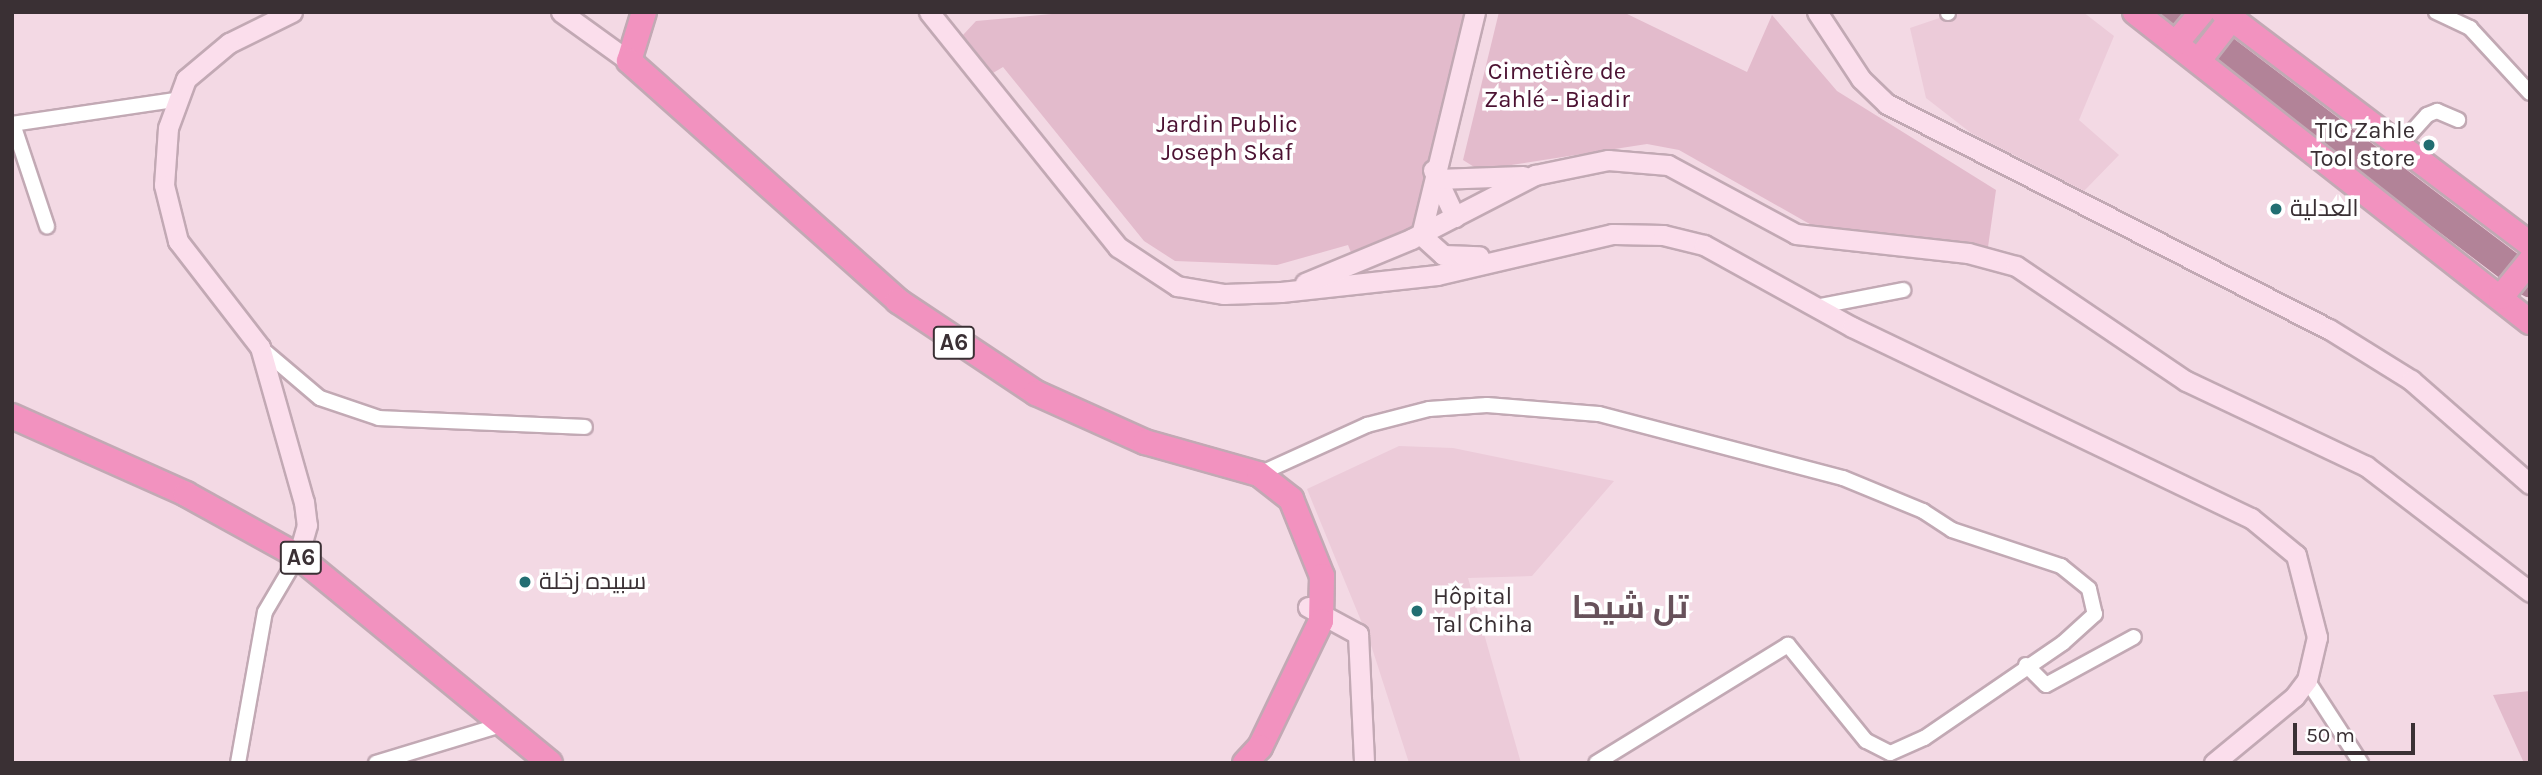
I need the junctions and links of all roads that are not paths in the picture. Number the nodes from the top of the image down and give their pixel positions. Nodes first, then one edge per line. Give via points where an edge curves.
1 (292, 12) edge
2 (561, 12) edge
3 (645, 12) edge
4 (929, 12) edge
5 (1475, 12) edge
6 (1817, 12) edge
7 (2135, 12) edge
8 (2436, 12) edge
9 (2190, 26) edge
10 (2216, 35) edge
11 (629, 61) junction
12 (2530, 93) edge
13 (175, 100) junction
14 (2458, 120) dead end
15 (13, 124) edge
16 (2401, 144) junction
17 (1435, 174) junction
18 (1535, 174) junction
19 (1455, 217) junction
20 (47, 226) dead end
21 (1421, 235) junction
22 (2530, 244) edge
23 (1397, 246) junction
24 (1554, 249) junction
25 (2530, 261) edge
26 (1407, 279) junction
27 (1903, 290) dead end
28 (1281, 292) junction
29 (2501, 297) junction
30 (1815, 307) junction
31 (2530, 322) edge
32 (260, 347) junction
33 (12, 416) edge
34 (585, 427) dead end
35 (1259, 474) junction
36 (2530, 484) edge
37 (298, 556) junction
38 (2530, 592) edge
39 (1314, 616) junction
40 (2134, 638) dead end
41 (2026, 665) junction
42 (2307, 680) junction
43 (505, 723) junction
44 (1367, 757) edge
45 (2221, 759) edge
46 (238, 763) edge
47 (376, 763) edge
48 (550, 763) edge
49 (1245, 763) edge
50 (1596, 763) edge
51 (2361, 763) edge

1 - 13 street via 203,60
2 - 11 street
3 - 11 highway
4 - 28 street via 1137,264 1200,292
5 - 17 street
6 - 36 street via 1861,79 1887,104 2329,329 2411,380
7 - 9 highway
8 - 12 street via 2470,28
9 - 10 highway
10 - 16 highway
10 - 29 highway
11 - 35 highway, A6 via 742,167 962,349 1036,393 1145,442
13 - 15 street
13 - 32 street via 165,158 169,219 178,241
14 - 16 street via 2437,111 2417,120
15 - 20 street
16 - 22 highway
17 - 18 street
17 - 19 street
17 - 21 street
18 - 19 street
18 - 38 street via 1608,160 1652,162 1683,170 1796,234 1968,253 2016,266 2186,381 2366,466
19 - 21 street
21 - 23 street
21 - 24 street via 1450,258
23 - 26 street
23 - 28 street
24 - 26 street
24 - 30 street via 1638,232 1683,240 1704,245
25 - 29 highway
26 - 28 street
27 - 30 street
29 - 31 highway
30 - 42 street via 2251,518 2296,555 2306,577 2317,637
32 - 34 street via 320,398 379,418
32 - 37 street via 304,502 307,526
33 - 37 highway, A6 via 173,488
35 - 39 highway, A6 via 1291,499 1314,549
35 - 41 street via 1367,425 1429,409 1487,405 1651,424 1843,478 1923,511 1952,530 2061,566 2089,589 2095,614
37 - 43 highway, A6
37 - 46 street via 265,612
39 - 44 street via 1351,625 1360,641
39 - 49 highway, A6 via 1297,667 1260,747
40 - 41 street via 2046,685
41 - 50 street via 1924,738 1890,753 1866,741 1788,645
42 - 45 street via 2277,716
42 - 51 street
43 - 47 street
43 - 48 highway, A6

